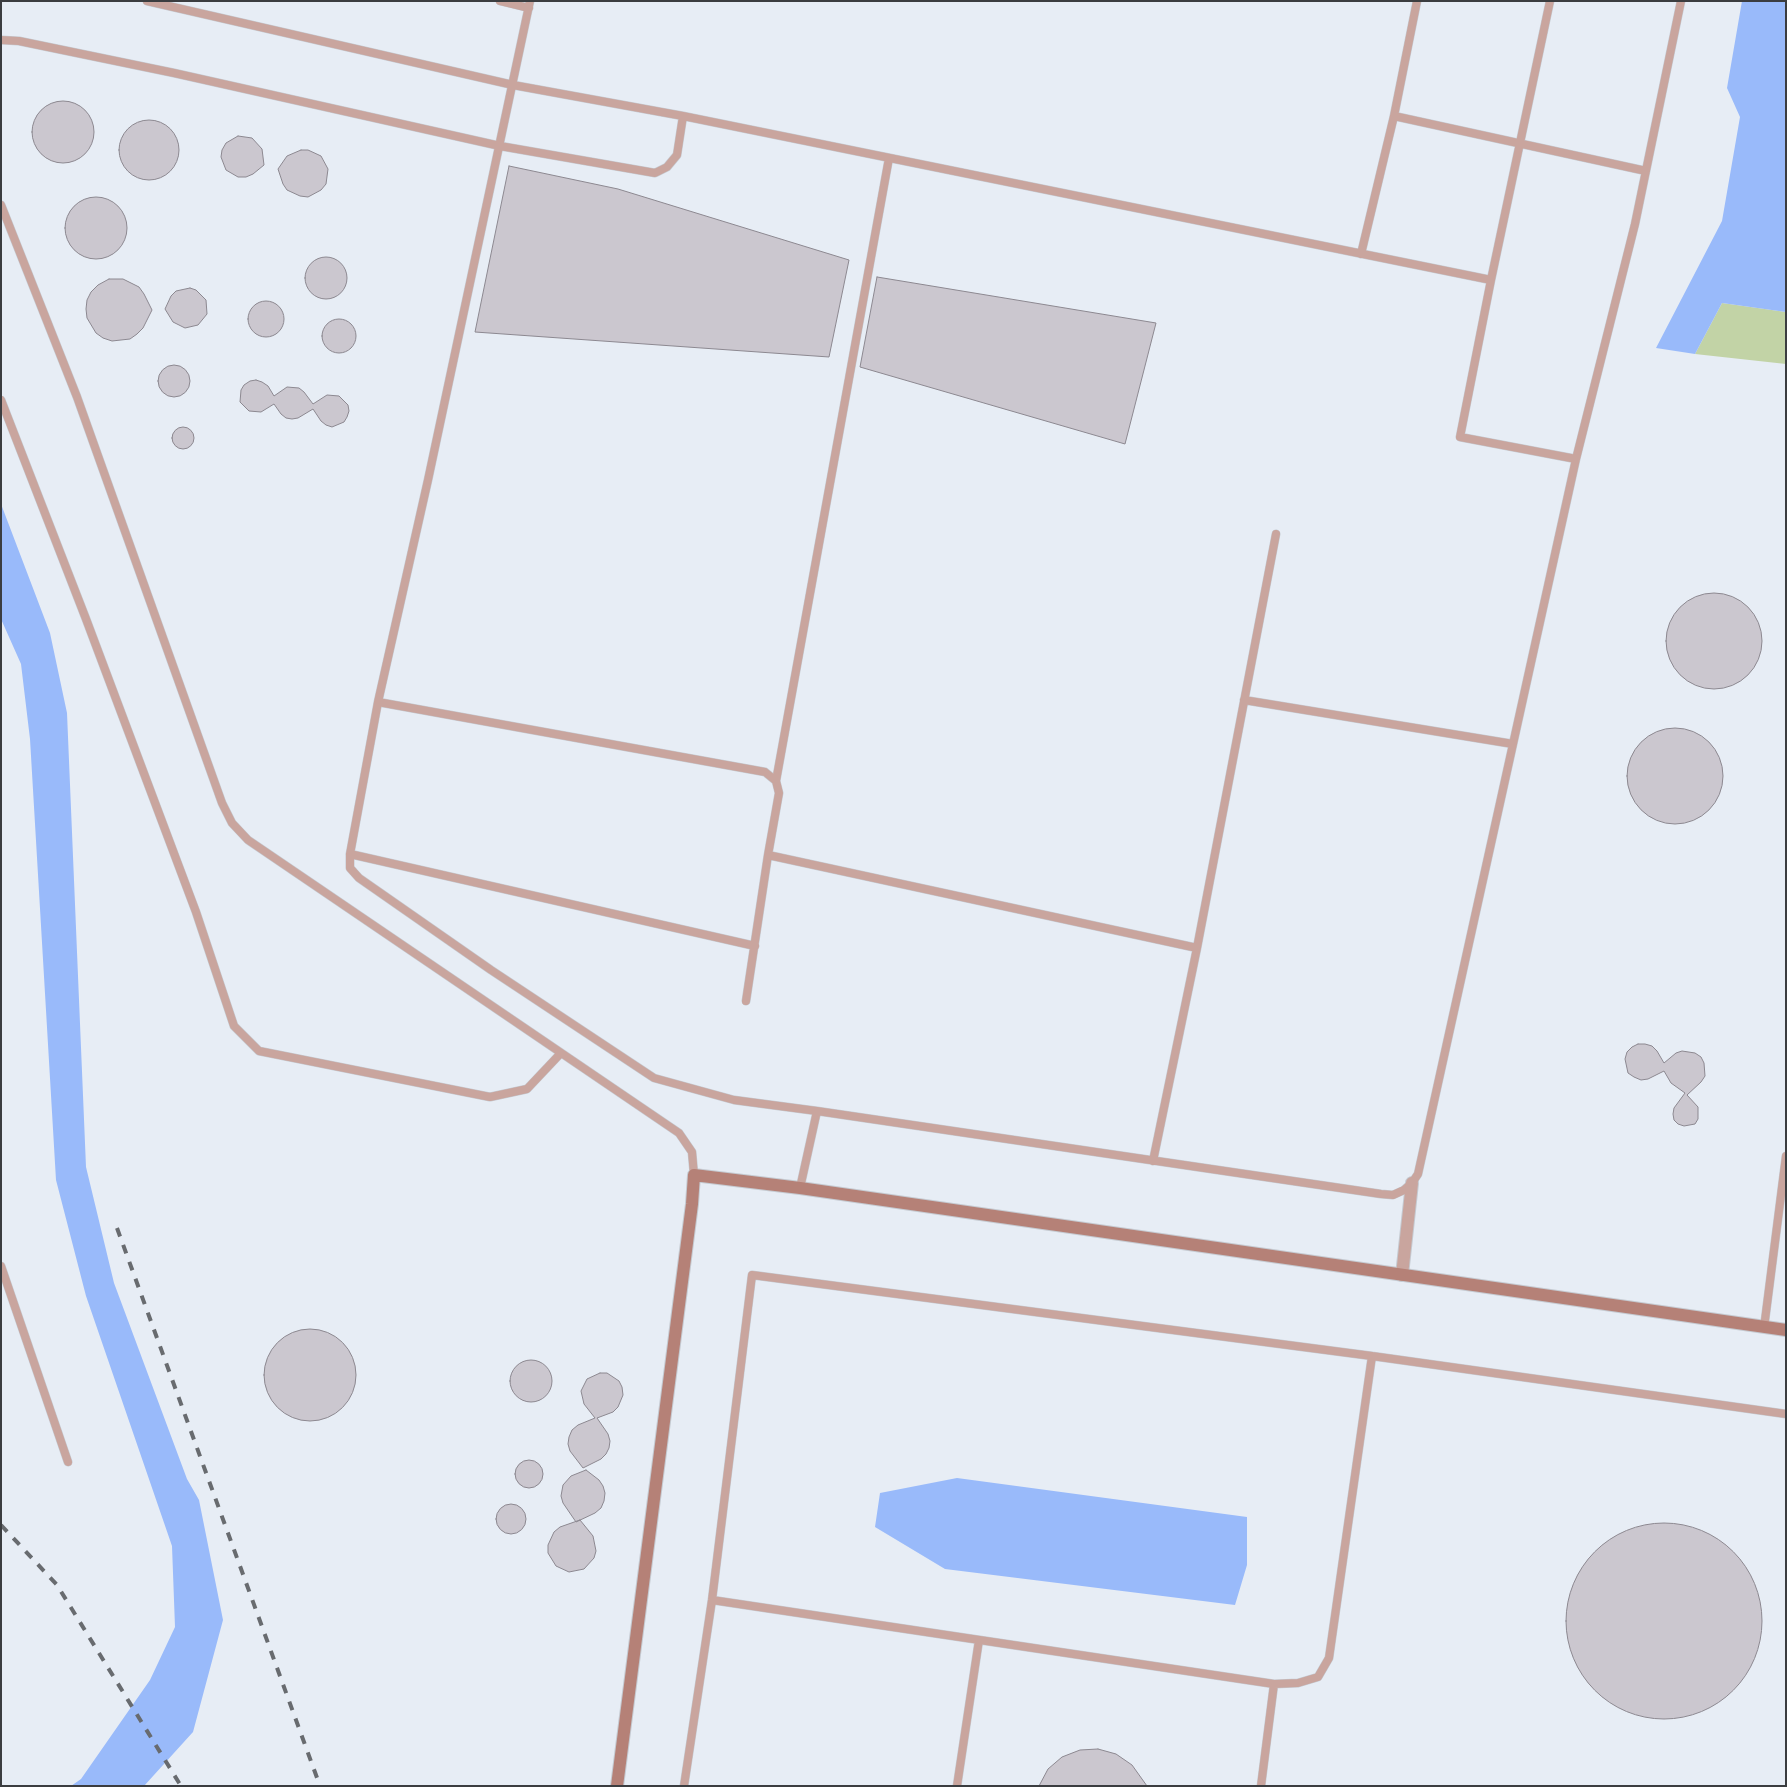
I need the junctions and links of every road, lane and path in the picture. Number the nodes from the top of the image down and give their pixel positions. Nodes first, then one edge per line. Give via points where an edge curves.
1 (147, 1) edge
2 (500, 1) edge
3 (1417, 1) edge
4 (1550, 1) edge
5 (1681, 1) edge
6 (529, 5) edge
7 (1, 40) edge
8 (513, 85) junction
9 (684, 116) junction
10 (1394, 116) junction
11 (1519, 143) junction
12 (500, 146) junction
13 (889, 158) junction
14 (1646, 171) junction
15 (1, 205) edge
16 (1361, 254) junction
17 (1491, 280) junction
18 (1, 400) edge
19 (1576, 459) junction
20 (1276, 534) dead end
21 (1244, 700) junction
22 (378, 702) junction
23 (1513, 744) junction
24 (776, 782) junction
25 (350, 854) junction
26 (768, 856) junction
27 (755, 946) junction
28 (1197, 948) junction
29 (746, 1000) dead end
30 (561, 1053) junction
31 (816, 1111) junction
32 (1786, 1156) edge
33 (1153, 1161) junction
34 (694, 1175) junction
35 (1412, 1183) junction
36 (800, 1188) junction
37 (1, 1266) edge
38 (1402, 1275) junction
39 (1764, 1328) junction
40 (1786, 1330) edge
41 (1372, 1356) junction
42 (1786, 1414) edge
43 (68, 1462) dead end
44 (712, 1600) junction
45 (979, 1640) junction
46 (1274, 1684) junction
47 (616, 1786) edge
48 (684, 1786) edge
49 (957, 1786) edge
50 (1261, 1786) edge
51 (1265, 1786) edge

1 - 8 lane
2 - 6 lane
3 - 10 lane
4 - 11 lane
5 - 14 lane
6 - 8 lane
7 - 12 lane via 174,73
8 - 9 lane
8 - 12 lane
9 - 12 lane via 678,155 655,174
9 - 13 lane
10 - 11 lane
10 - 16 lane
11 - 14 lane
11 - 17 lane
12 - 22 lane
13 - 16 lane
13 - 24 lane
14 - 19 lane
15 - 30 lane via 77,396 232,824 248,840
16 - 17 lane
17 - 19 lane via 1460,437
18 - 30 lane via 193,903 234,1026 259,1051 490,1097 527,1089
19 - 23 lane
20 - 21 lane
21 - 23 lane
21 - 28 lane
22 - 24 lane via 766,772
22 - 25 lane
23 - 35 lane via 1418,1174
24 - 26 lane via 779,792
25 - 27 lane
25 - 31 lane via 350,868 359,878 654,1078 734,1100
26 - 27 lane
26 - 28 lane
27 - 29 lane
28 - 33 lane
30 - 34 lane via 679,1133 692,1152
31 - 33 lane
31 - 36 lane
32 - 39 lane
33 - 35 lane via 1381,1194 1393,1195
34 - 36 street
34 - 47 street
35 - 38 street
36 - 38 street
37 - 43 lane
38 - 39 street
39 - 40 street
41 - 42 lane
41 - 44 lane via 752,1276
41 - 46 lane via 1330,1658 1318,1677 1298,1683
44 - 45 lane
44 - 48 lane
45 - 46 lane
45 - 49 lane
46 - 50 lane
50 - 51 lane

